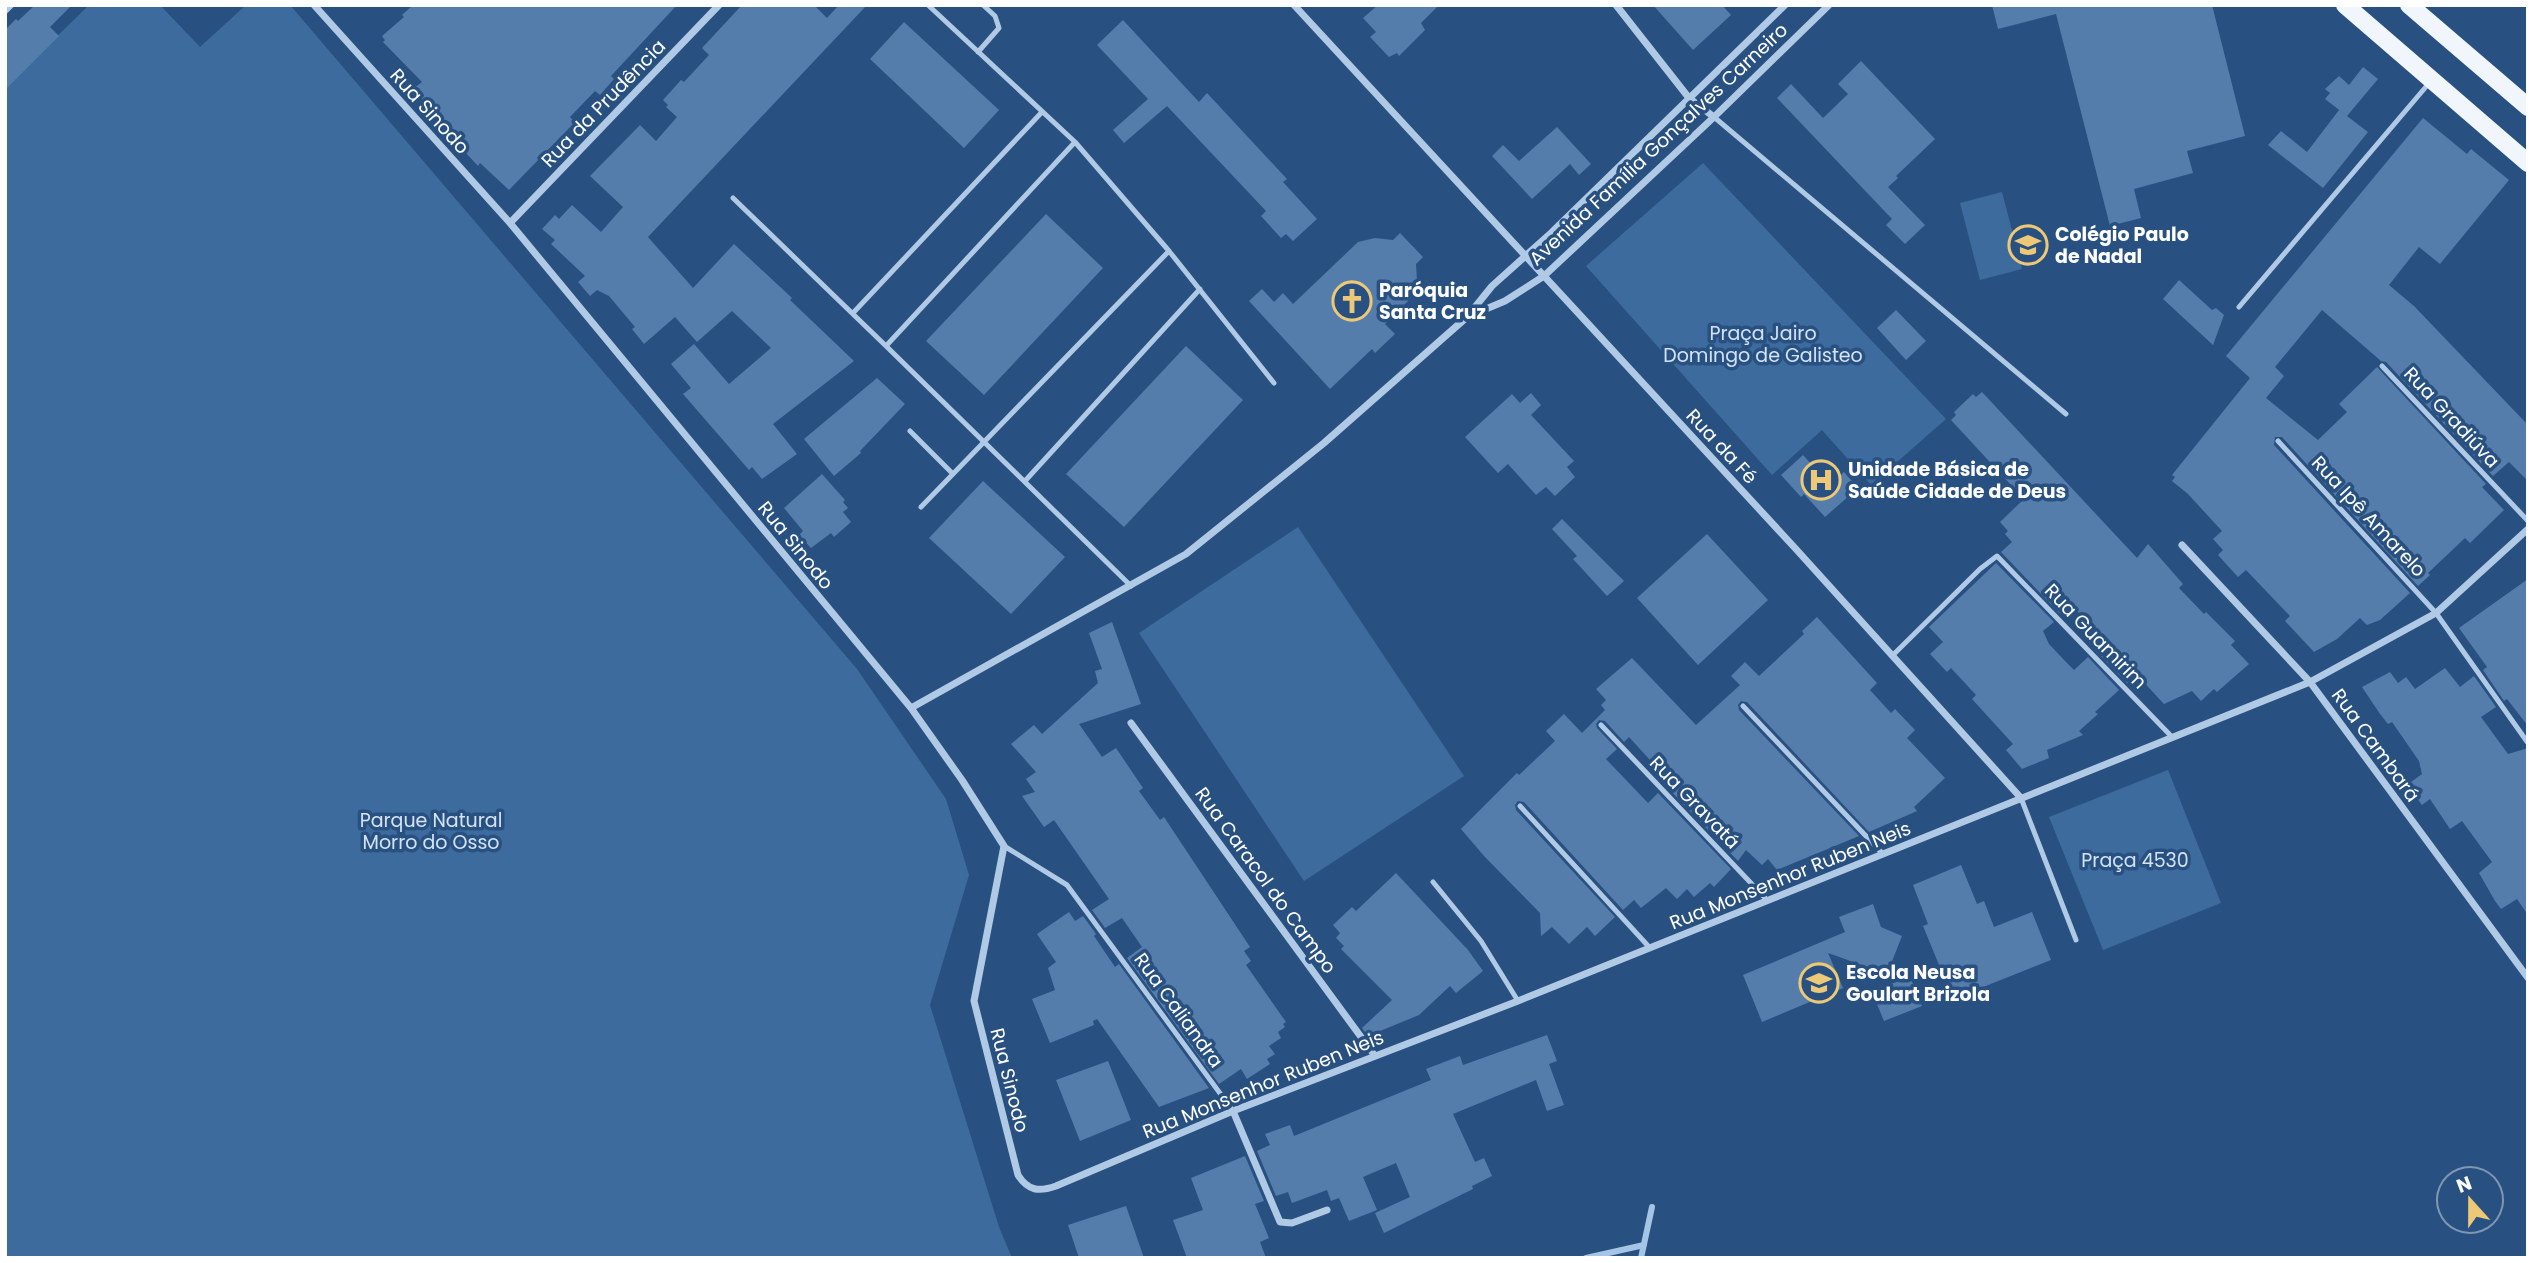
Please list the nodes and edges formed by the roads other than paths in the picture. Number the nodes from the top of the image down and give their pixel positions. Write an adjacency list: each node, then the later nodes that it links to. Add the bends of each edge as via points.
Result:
1 (12, 5): 12 (lane)
2 (314, 5): 22 (street, Rua Sinodo)
3 (719, 5): 22 (street, Rua da Prudência)
4 (929, 5): 13 (lane)
5 (984, 5): 13 (lane, via 999,28)
6 (1294, 5): 24 (street, Rua da Fé)
7 (1616, 5): 15 (street)
8 (1785, 5): 15 (street, Avenida Família Gonçalves Carneiro)
9 (1829, 5): 18 (street, Avenida Família Gonçalves Carneiro)
10 (2346, 5): 14 (main road)
11 (2409, 5): 16 (main road)
12 (5, 12)
13 (978, 52): 17 (lane)
14 (2432, 80): 20 (main road); 27 (lane)
15 (1689, 98): 18 (street); 24 (street, Avenida Família Gonçalves Carneiro)
16 (2528, 107)
17 (1042, 112): 19 (lane); 28 (lane)
18 (1714, 117): 25 (street, Avenida Família Gonçalves Carneiro); 33 (lane)
19 (1075, 142): 23 (lane); 30 (lane)
20 (2528, 163)
21 (733, 198): 28 (lane)
22 (510, 223): 48 (street, Rua Sinodo)
23 (1169, 251): 26 (lane); 35 (lane)
24 (1525, 255): 25 (street, Rua da Fé); 29 (street, Avenida Família Gonçalves Carneiro)
25 (1544, 276): 29 (street, Avenida Família Gonçalves Carneiro, via 1505,301); 45 (street, Rua da Fé)
26 (1200, 289): 32 (lane); 38 (lane)
27 (2239, 307)
28 (853, 313): 30 (lane)
29 (1467, 317): 43 (street, Avenida Família Gonçalves Carneiro, via 1324,443 1197,545)
30 (886, 345): 35 (lane)
31 (2382, 366): 40 (lane, Rua Gradiúva)
32 (1275, 383)
33 (2066, 414)
34 (910, 431): 37 (lane)
35 (984, 441): 37 (lane); 38 (lane)
36 (2278, 441): 44 (lane, Rua Ipê Amarelo)
37 (953, 474): 39 (lane)
38 (1025, 481): 43 (lane)
39 (921, 507)
40 (2528, 521)
41 (2527, 532): 44 (street, Rua Monsenhor Ruben Neis)
42 (2182, 545): 46 (street, Rua Cambará)
43 (1131, 586): 48 (street, Avenida Família Gonçalves Carneiro)
44 (2436, 613): 46 (street, Rua Monsenhor Ruben Neis); 52 (lane, Rua Ipê Amarelo)
45 (1892, 656): 51 (lane, Rua Guamirim, via 1997,556); 53 (street, Rua da Fé)
46 (2311, 682): 51 (street, Rua Monsenhor Ruben Neis); 61 (street, Rua Cambará)
47 (1742, 706): 56 (lane)
48 (911, 708): 55 (street, Rua Sinodo)
49 (1131, 723): 63 (street, Rua Caracol do Campo)
50 (1601, 725): 58 (lane, Rua Gravatá)
51 (2172, 737): 53 (street, Rua Monsenhor Ruben Neis)
52 (2528, 743)
53 (2021, 798): 56 (street, Rua Monsenhor Ruben Neis); 59 (lane, Rua da Fé)
54 (1520, 806): 60 (lane)
55 (1004, 846): 64 (lane, Rua Caliandra, via 1067,885); 65 (street, Rua Sinodo, via 974,1001 1018,1175)
56 (1883, 854): 58 (street, Rua Monsenhor Ruben Neis)
57 (1433, 882): 62 (lane, via 1481,941)
58 (1767, 901): 60 (street, Rua Monsenhor Ruben Neis)
59 (2077, 940)
60 (1650, 948): 62 (street, Rua Monsenhor Ruben Neis)
61 (2528, 978)
62 (1518, 1001): 63 (street, Rua Monsenhor Ruben Neis)
63 (1375, 1056): 64 (street, Rua Monsenhor Ruben Neis)
64 (1233, 1111): 65 (street, Rua Monsenhor Ruben Neis, via 1056,1186); 66 (street, Rua Caliandra, via 1280,1222 1292,1223)
65 (1032, 1189)
66 (1327, 1210)

